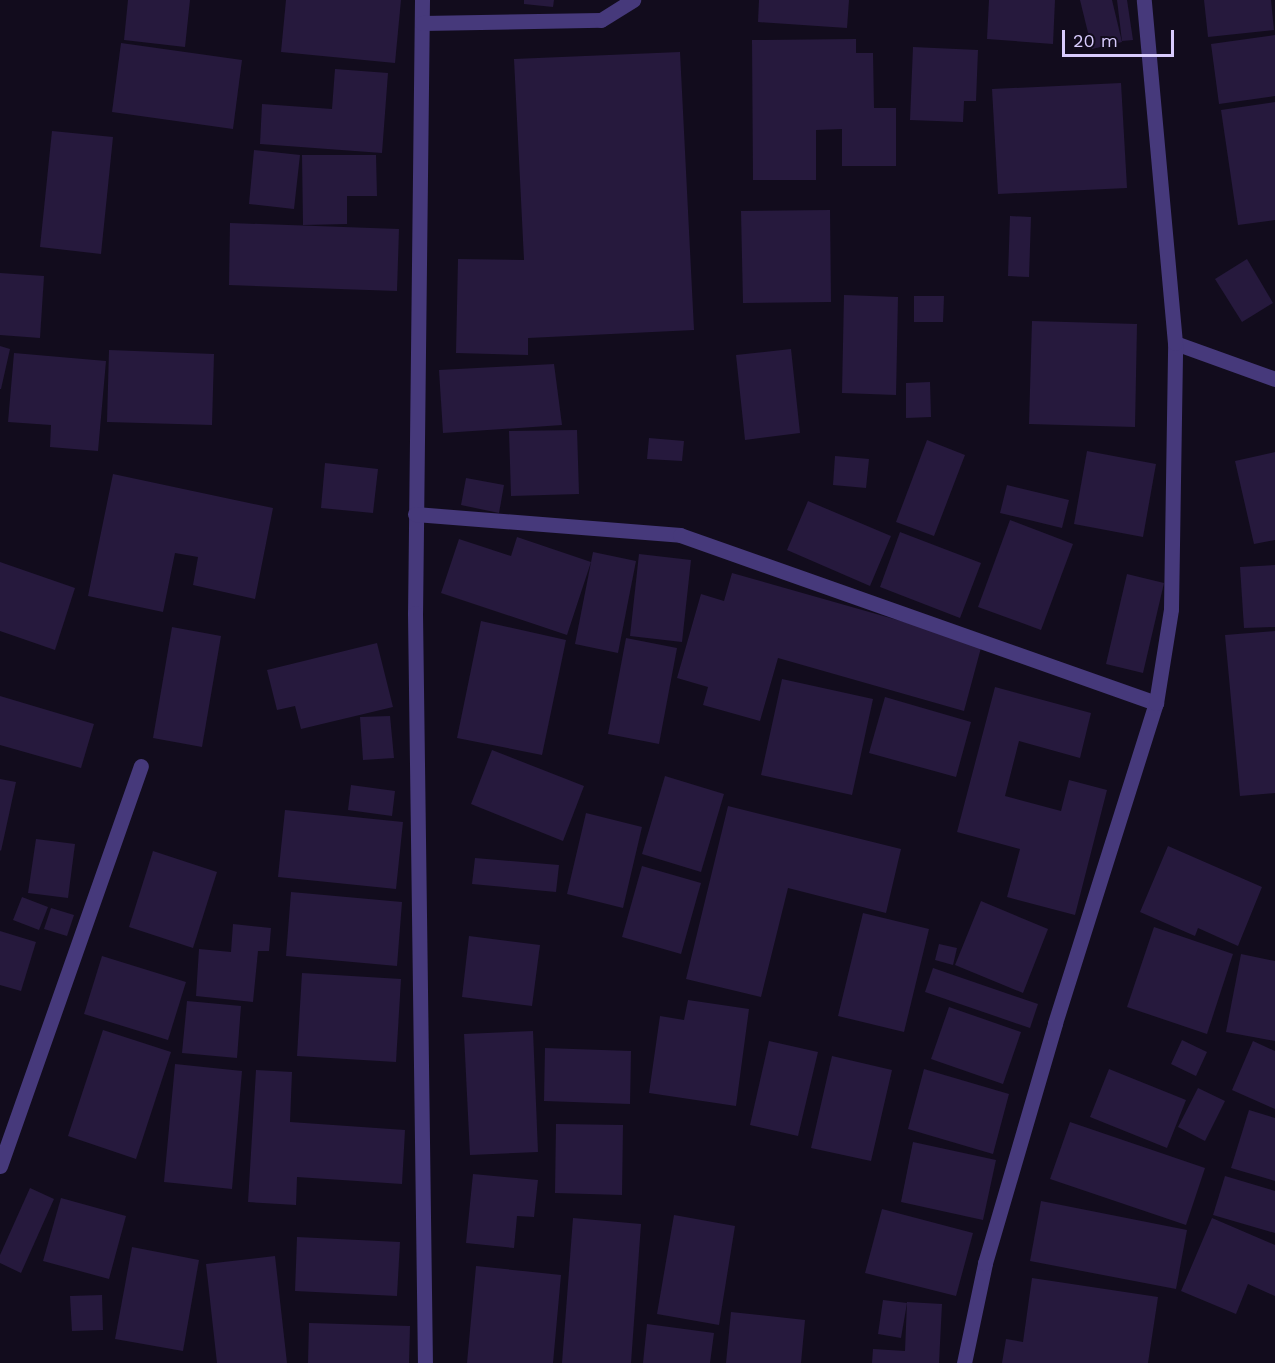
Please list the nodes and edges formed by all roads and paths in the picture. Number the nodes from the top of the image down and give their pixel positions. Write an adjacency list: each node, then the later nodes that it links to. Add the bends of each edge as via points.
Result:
1 (422, 0): 4 (street)
2 (633, 0): 4 (street, via 601,20)
3 (1144, 0): 5 (street)
4 (422, 23): 7 (street)
5 (1175, 343): 6 (street); 8 (street, via 1172,609)
6 (1275, 379)
7 (415, 514): 8 (street, via 680,535); 11 (street)
8 (1156, 703): 12 (street, via 985,1263)
9 (141, 766): 10 (street)
10 (0, 1166)
11 (425, 1363)
12 (964, 1363)

